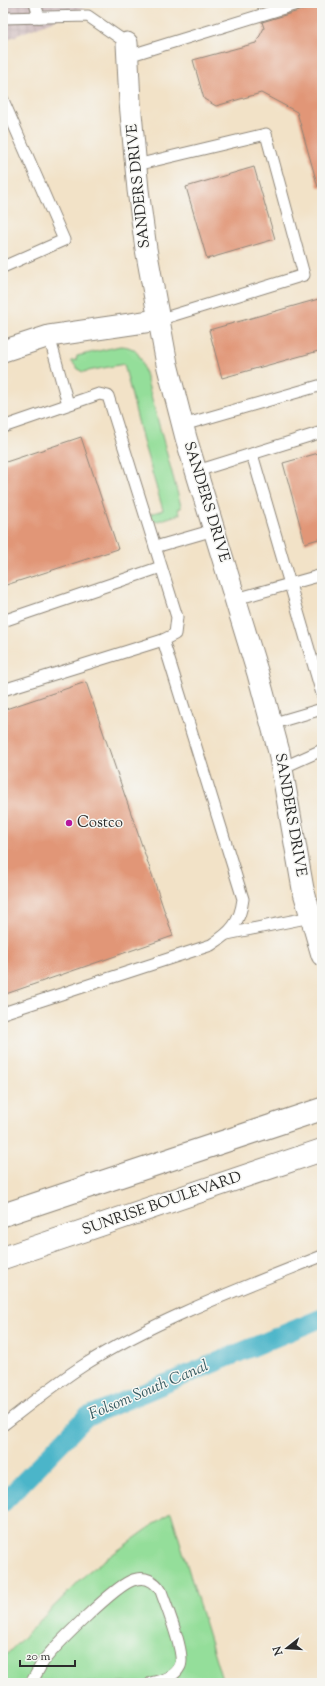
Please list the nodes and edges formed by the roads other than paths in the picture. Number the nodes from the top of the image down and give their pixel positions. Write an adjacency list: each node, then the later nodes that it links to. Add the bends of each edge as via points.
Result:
1 (35, 3): 3 (lane)
2 (300, 3): 5 (lane)
3 (39, 17): 4 (lane); 5 (lane, via 88,16)
4 (3, 18)
5 (127, 49): 7 (street, SANDERS DRIVE)
6 (3, 100): 8 (lane, via 64,240)
7 (136, 165): 9 (street, SANDERS DRIVE); 9 (lane, via 266,134 304,275)
8 (3, 267)
9 (158, 320): 10 (street); 14 (street, SANDERS DRIVE)
10 (49, 336): 11 (street); 13 (lane)
11 (3, 351)
12 (322, 385): 14 (lane)
13 (68, 404): 15 (lane); 20 (lane, via 99,394 108,396)
14 (183, 425): 18 (street, SANDERS DRIVE)
15 (3, 426)
16 (322, 432): 17 (lane)
17 (252, 454): 18 (lane); 23 (lane)
18 (197, 471): 19 (street, SANDERS DRIVE)
19 (214, 530): 20 (lane); 24 (street, SANDERS DRIVE)
20 (155, 547): 21 (lane)
21 (161, 567): 25 (lane); 26 (lane, via 177,617 175,634)
22 (322, 575): 23 (lane)
23 (290, 584): 24 (lane); 28 (lane)
24 (236, 599): 30 (street, SANDERS DRIVE)
25 (3, 621)
26 (163, 640): 27 (lane); 34 (lane, via 243,899 241,913)
27 (3, 690)
28 (322, 694)
29 (322, 709): 30 (lane)
30 (272, 724): 32 (street, SANDERS DRIVE)
31 (322, 750): 32 (lane)
32 (282, 768): 33 (street, SANDERS DRIVE, via 303,889)
33 (316, 922): 34 (lane); 35 (street, SANDERS DRIVE)
34 (227, 934): 36 (lane, via 211,945)
35 (322, 956)
36 (3, 1013)
37 (322, 1109): 41 (main road)
38 (322, 1134): 40 (main road, via 307,1139)
39 (322, 1150): 40 (main road, SUNRISE BOULEVARD)
40 (276, 1166): 43 (main road, SUNRISE BOULEVARD)
41 (3, 1216)
42 (322, 1256): 44 (lane, via 155,1326 84,1365)
43 (3, 1258)
44 (3, 1425)
45 (31, 1683): 46 (lane, via 59,1642 120,1587 140,1578 156,1583 162,1591 181,1650 181,1665 177,1670 166,1679)
46 (151, 1683)

